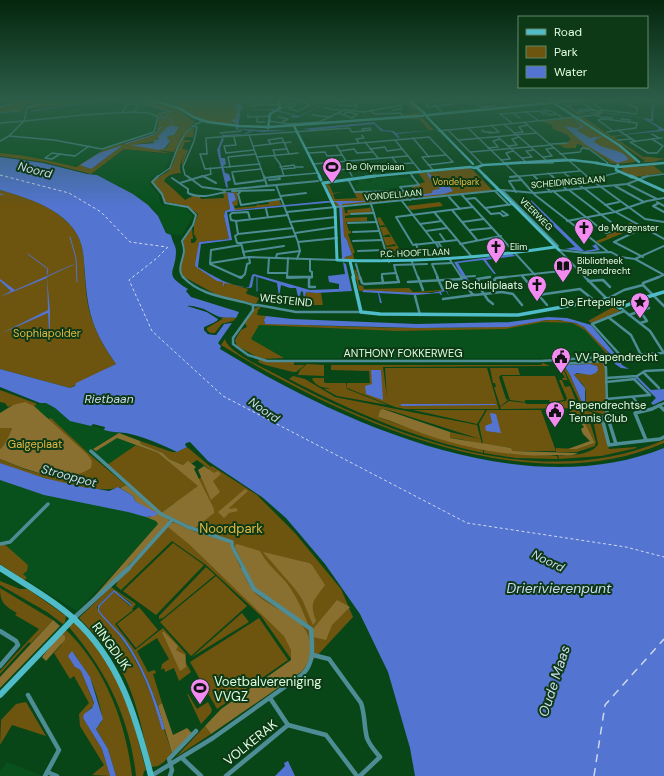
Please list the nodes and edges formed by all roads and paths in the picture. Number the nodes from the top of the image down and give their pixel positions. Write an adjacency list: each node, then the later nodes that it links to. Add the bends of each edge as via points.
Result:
1 (150, 134): 46 (street, via 107,149)
2 (185, 134): 296 (street, WESTEIND, via 169,170 152,182 162,194 165,203 188,207 196,215 193,225 182,241 184,251 181,275 207,292)
3 (195, 134): 126 (street, via 183,167 184,173)
4 (218, 134): 21 (street)
5 (259, 134): 16 (street)
6 (299, 134): 50 (street)
7 (444, 134): 96 (street, VEERWEG)
8 (453, 134): 34 (street)
9 (474, 134): 29 (street)
10 (490, 134): 23 (street)
11 (525, 134): 18 (street)
12 (538, 134): 45 (street)
13 (604, 134): 90 (street)
14 (624, 134): 27 (street)
15 (652, 134): 28 (street)
16 (250, 135): 20 (street); 47 (street)
17 (362, 135): 41 (street, via 364,138 356,139)
18 (517, 135): 24 (street); 25 (street)
19 (9, 136): 36 (street); 46 (street)
20 (234, 136): 21 (street); 57 (street, via 236,145 224,146 226,153)
21 (221, 137): 100 (street, via 206,138 207,154 200,154 204,168)
22 (267, 137): 32 (street)
23 (494, 137): 24 (street); 29 (street)
24 (498, 137): 30 (street)
25 (520, 137): 48 (street, via 512,139 517,145); 49 (street)
26 (413, 138): 33 (street); 71 (street, via 429,137); 76 (street)
27 (631, 138): 35 (street); 37 (street)
28 (662, 138): 31 (street)
29 (479, 139): 34 (street); 52 (street)
30 (500, 139): 48 (street); 52 (street, via 492,141 498,147)
31 (651, 139): 37 (street); 37 (street, via 663,146 658,153 648,153 630,142)
32 (268, 140): 40 (street, via 282,138); 43 (street)
33 (395, 140): 39 (street); 55 (street)
34 (459, 140): 63 (street)
35 (618, 140)
36 (0, 141)
37 (635, 141)
38 (291, 142): 40 (street)
39 (365, 142): 41 (street); 51 (street)
40 (284, 143): 43 (street); 54 (street)
41 (359, 143): 44 (street)
42 (567, 143): 45 (street)
43 (271, 144): 47 (street)
44 (336, 145): 50 (street); 60 (street)
45 (551, 145): 49 (street); 53 (street)
46 (89, 146): 66 (street, via 76,156)
47 (253, 146): 57 (street)
48 (508, 146): 56 (street)
49 (530, 147): 56 (street); 59 (street)
50 (305, 148): 65 (street)
51 (370, 148): 55 (street); 62 (street)
52 (488, 148): 58 (street)
53 (554, 148): 70 (street); 77 (street, via 546,149 552,156)
54 (287, 149): 68 (street); 72 (street, via 273,150)
55 (402, 149): 73 (street)
56 (511, 149): 58 (street); 61 (street)
57 (254, 150): 67 (street)
58 (491, 150): 63 (street); 82 (street)
59 (533, 150): 77 (street); 79 (street, via 526,151 532,157)
60 (340, 151): 62 (street, via 354,149 357,153); 69 (street)
61 (514, 151): 79 (street); 82 (street, via 506,153 510,159)
62 (373, 152): 78 (street)
63 (470, 152): 95 (street)
64 (298, 153): 68 (street)
65 (308, 153): 69 (street, via 324,152 327,156); 92 (street)
66 (60, 154): 66 (street, via 52,153 45,158 52,159)
67 (256, 154): 74 (street); 97 (street, via 228,157)
68 (289, 154): 72 (street)
69 (342, 154): 84 (street)
70 (560, 154): 80 (street); 93 (street, via 580,152 583,148 588,148)
71 (446, 155): 76 (street); 94 (street, via 453,162)
72 (275, 156): 74 (street); 101 (street)
73 (408, 156): 75 (street); 88 (street)
74 (257, 157): 91 (street)
75 (392, 157): 78 (street); 88 (street, via 397,164)
76 (429, 157): 94 (street, via 422,157)
77 (543, 157): 83 (street)
78 (378, 158): 81 (street)
79 (522, 158): 86 (street)
80 (567, 159): 83 (street); 86 (street); 93 (street); 104 (street)
81 (362, 160): 84 (street); 109 (street, via 367,167 379,166)
82 (501, 160): 89 (street)
83 (546, 160): 86 (street)
84 (346, 161): 85 (street)
85 (334, 162): 92 (street); 117 (street, via 338,170 348,169)
86 (524, 162): 89 (street)
87 (664, 162): 90 (street)
88 (413, 163): 105 (street)
89 (505, 163): 95 (street); 119 (street)
90 (640, 163): 99 (street)
91 (260, 164): 97 (street); 102 (street)
92 (313, 164): 108 (street)
93 (608, 164): 99 (street)
94 (428, 165): 103 (street)
95 (483, 165): 96 (street)
96 (473, 166): 103 (street); 146 (street, VEERWEG)
97 (230, 167): 100 (street)
98 (303, 167): 101 (street, via 294,165)
99 (617, 167): 107 (street, via 616,170)
100 (210, 168): 114 (street, via 211,174)
101 (281, 168): 116 (street)
102 (261, 169): 123 (street); 123 (street, via 232,172 235,184)
103 (430, 170): 105 (street)
104 (580, 171): 106 (street); 122 (street)
105 (422, 172): 110 (street)
106 (564, 172): 111 (street); 139 (street)
107 (620, 172): 122 (street); 125 (street)
108 (318, 173): 116 (street); 130 (street)
109 (384, 173)
110 (410, 173): 124 (street); 145 (street, via 420,185 400,187)
111 (548, 173): 113 (street); 143 (street)
112 (664, 174): 125 (street, SCHEIDINGSLAAN)
113 (533, 175): 119 (street); 150 (street)
114 (202, 176): 126 (street); 127 (street)
115 (279, 176): 116 (street); 123 (street); 128 (street, via 280,179)
116 (284, 176)
117 (352, 176)
118 (510, 176): 119 (street)
119 (518, 176): 129 (street)
120 (172, 178): 132 (street)
121 (214, 178): 127 (street)
122 (589, 178): 138 (street)
123 (265, 179): 137 (street)
124 (348, 179): 131 (street); 145 (street, via 355,191)
125 (637, 179): 134 (street, SCHEIDINGSLAAN); 147 (street)
126 (191, 180): 132 (street); 141 (street, via 206,188)
127 (208, 180): 133 (street)
128 (269, 180)
129 (522, 180): 149 (street, via 508,181); 152 (street)
130 (319, 181): 131 (street); 135 (street)
131 (325, 181): 169 (street, via 332,202)
132 (180, 183): 141 (street, via 192,195 198,196)
133 (216, 183)
134 (627, 184): 136 (street, SCHEIDINGSLAAN); 159 (street)
135 (276, 185): 137 (street); 154 (street)
136 (614, 185): 138 (street, SCHEIDINGSLAAN); 164 (street)
137 (267, 186): 140 (street)
138 (598, 187): 139 (street, SCHEIDINGSLAAN); 163 (street)
139 (583, 188): 143 (street, SCHEIDINGSLAAN); 168 (street)
140 (242, 189): 141 (street); 148 (street)
141 (228, 190): 148 (street)
142 (274, 190): 144 (street)
143 (568, 190): 150 (street, SCHEIDINGSLAAN); 185 (street)
144 (260, 191): 148 (street); 161 (street)
145 (403, 191): 156 (street)
146 (499, 191): 149 (street, SCHEIDINGSLAAN); 153 (street, VONDELLAAN); 165 (street, VEERWEG); 233 (street, VEERWEG, via 558,246)
147 (664, 191)
148 (240, 192): 161 (street, via 238,194 241,204)
149 (516, 192): 152 (street, SCHEIDINGSLAAN)
150 (552, 192): 152 (street, SCHEIDINGSLAAN); 188 (street)
151 (306, 193): 154 (street)
152 (535, 193): 192 (street)
153 (462, 196): 155 (street, VONDELLAAN); 158 (street)
154 (281, 197): 161 (street); 182 (street)
155 (449, 197): 156 (street, VONDELLAAN); 174 (street)
156 (408, 198): 162 (street, VONDELLAAN)
157 (664, 198): 159 (street)
158 (465, 199): 171 (street); 172 (street, via 476,198)
159 (657, 199): 160 (street)
160 (653, 200): 164 (street); 166 (street)
161 (263, 201)
162 (402, 201): 167 (street, VONDELLAAN); 184 (street)
163 (619, 202): 168 (street); 175 (street)
164 (644, 202): 175 (street)
165 (510, 203): 172 (street); 233 (street, VEERWEG, via 514,204)
166 (659, 203): 170 (street); 180 (street, via 653,206)
167 (371, 204): 169 (street, VONDELLAAN); 181 (street)
168 (604, 205): 179 (street)
169 (337, 206): 182 (street, VONDELLAAN); 187 (street)
170 (664, 206)
171 (473, 207): 174 (street); 189 (street)
172 (485, 208): 177 (street, via 491,214 508,215)
173 (266, 209): 186 (street)
174 (460, 209): 176 (street)
175 (628, 209): 179 (street); 194 (street, via 646,220)
176 (452, 210): 178 (street); 197 (street)
177 (502, 211)
178 (434, 212): 184 (street); 193 (street)
179 (615, 212): 185 (street); 204 (street)
180 (664, 212)
181 (374, 213): 183 (street); 196 (street)
182 (287, 214): 186 (street, VONDELLAAN); 195 (street)
183 (351, 214)
184 (413, 215): 199 (street); 229 (street, via 396,217)
185 (600, 215): 188 (street); 188 (street, via 620,228 606,233)
186 (268, 217): 190 (street, VONDELLAAN)
187 (336, 217): 195 (street); 200 (street)
188 (584, 217): 192 (street)
189 (484, 218): 197 (street); 203 (street)
190 (250, 219): 191 (street, VONDELLAAN); 191 (street, via 248,212 230,215 231,220)
191 (236, 220): 212 (street)
192 (567, 220): 242 (street)
193 (442, 221): 199 (street); 202 (street)
194 (662, 221)
195 (290, 222): 201 (street)
196 (376, 222): 198 (street); 207 (street)
197 (462, 222): 206 (street)
198 (348, 223)
199 (420, 224): 208 (street)
200 (336, 227): 211 (street); 216 (street)
201 (293, 228): 205 (street); 211 (street)
202 (447, 228): 208 (street); 222 (street)
203 (492, 228): 206 (street); 215 (street)
204 (643, 228): 218 (street); 245 (street, via 614,242)
205 (273, 230): 209 (street); 217 (street)
206 (470, 230): 223 (street)
207 (379, 231): 210 (street); 221 (street)
208 (426, 231): 227 (street)
209 (254, 232): 212 (street); 219 (street)
210 (353, 232)
211 (295, 233): 214 (street)
212 (238, 234): 228 (street, via 235,236 236,243)
213 (440, 234): 225 (street)
214 (296, 236): 217 (street); 226 (street)
215 (501, 236): 223 (street); 241 (street)
216 (337, 238): 226 (street); 253 (street)
217 (276, 239): 220 (street)
218 (664, 239)
219 (256, 240): 220 (street); 228 (street)
220 (266, 240): 234 (street)
221 (382, 240): 224 (street); 235 (street)
222 (457, 240): 225 (street); 230 (street)
223 (477, 240): 230 (street)
224 (353, 241)
225 (445, 241): 227 (street)
226 (298, 242): 238 (street)
227 (436, 242): 229 (street)
228 (241, 244): 240 (street); 257 (street, via 211,250)
229 (414, 244): 236 (street)
230 (460, 244): 244 (street)
231 (284, 246): 234 (street)
232 (664, 246): 245 (street)
233 (555, 247): 237 (street, VEERWEG); 241 (street, P.C. HOOFTLAAN)
234 (268, 249): 240 (street)
235 (385, 250): 239 (street); 256 (street)
236 (418, 250)
237 (560, 250): 242 (street); 274 (street)
238 (300, 251): 248 (street, P.C. HOOFTLAAN, via 277,254); 250 (street)
239 (358, 251)
240 (243, 252): 246 (street)
241 (515, 252): 244 (street, P.C. HOOFTLAAN); 266 (street)
242 (607, 252): 252 (street)
243 (249, 257): 246 (street, P.C. HOOFTLAAN); 247 (street, P.C. HOOFTLAAN); 257 (street, via 250,263 247,264 245,274 241,278)
244 (472, 257): 255 (street, P.C. HOOFTLAAN)
245 (643, 257): 252 (street)
246 (245, 258): 257 (street, P.C. HOOFTLAAN)
247 (269, 258): 248 (street, P.C. HOOFTLAAN); 264 (street, via 268,273)
248 (276, 258): 249 (street, P.C. HOOFTLAAN)
249 (288, 258): 250 (street, P.C. HOOFTLAAN); 264 (street)
250 (297, 259): 251 (street, P.C. HOOFTLAAN)
251 (310, 259): 253 (street, P.C. HOOFTLAAN); 270 (street, via 312,277)
252 (635, 259): 267 (street)
253 (339, 260): 254 (street, P.C. HOOFTLAAN)
254 (349, 261): 256 (street, P.C. HOOFTLAAN); 261 (street)
255 (451, 261): 258 (street, P.C. HOOFTLAAN); 272 (street); 273 (street, P.C. HOOFTLAAN, via 432,264)
256 (389, 262): 258 (street, P.C. HOOFTLAAN)
257 (211, 263)
258 (412, 263): 260 (street, P.C. HOOFTLAAN); 265 (street, P.C. HOOFTLAAN, via 394,265); 276 (street)
259 (356, 264): 262 (street)
260 (427, 264)
261 (352, 269): 262 (street); 302 (street)
262 (357, 269): 277 (street, via 362,283)
263 (561, 271): 266 (street)
264 (287, 272): 270 (street, via 287,278)
265 (396, 273): 277 (street, via 382,274); 277 (street, via 399,282)
266 (535, 274): 269 (street)
267 (664, 275): 278 (street)
268 (475, 276): 272 (street)
269 (522, 276): 283 (street, via 496,278 494,280); 288 (street)
270 (309, 277): 279 (street, via 309,288)
271 (490, 277): 285 (street, via 477,279)
272 (462, 278): 273 (street); 287 (street)
273 (439, 280): 276 (street); 282 (street)
274 (588, 281): 280 (street, via 603,280); 291 (street)
275 (408, 282): 276 (street)
276 (419, 282): 281 (street)
277 (383, 284)
278 (643, 284): 286 (street); 291 (street)
279 (315, 287)
280 (610, 287)
281 (422, 290)
282 (442, 290)
283 (502, 292): 285 (street); 294 (street, via 513,294)
284 (664, 292): 286 (street)
285 (484, 294): 287 (street); 293 (street)
286 (653, 294): 297 (street); 298 (street)
287 (473, 295): 290 (street)
288 (538, 295): 292 (street, via 580,289); 295 (street)
289 (415, 296): 303 (street)
290 (443, 299)
291 (607, 299): 292 (street, WESTEIND); 298 (street)
292 (595, 301): 303 (street, WESTEIND, via 518,315)
293 (493, 304)
294 (522, 305)
295 (547, 305)
296 (253, 306): 302 (street, WESTEIND, via 296,312); 310 (street, ANTHONY FOKKERWEG, via 253,310 233,338 233,344 252,356 267,361)
297 (664, 306)
298 (620, 308): 300 (street)
299 (649, 308): 301 (street)
300 (624, 311): 304 (street); 305 (street)
301 (640, 311): 304 (street); 306 (street, via 646,321)
302 (361, 312): 303 (street, WESTEIND, via 396,316)
303 (420, 315)
304 (629, 315): 306 (street)
305 (608, 317): 308 (street, via 631,335); 309 (street, via 592,324)
306 (640, 323): 307 (street, via 652,333)
307 (664, 353): 308 (street, ANTHONY FOKKERWEG)
308 (641, 355): 309 (street, ANTHONY FOKKERWEG)
309 (620, 356): 310 (street, ANTHONY FOKKERWEG)
310 (603, 360): 311 (street); 315 (street)
311 (561, 364)
312 (664, 370): 313 (street)
313 (643, 372): 314 (street); 316 (street)
314 (633, 377): 315 (street); 317 (street, via 650,395)
315 (606, 380): 318 (street)
316 (659, 388)
317 (633, 397): 318 (street); 322 (street)
318 (606, 399): 323 (street)
319 (664, 403): 320 (street)
320 (660, 406): 321 (street); 322 (street)
321 (664, 410)
322 (643, 411): 325 (street, via 635,413)
323 (607, 415): 326 (street); 326 (street, via 602,418 609,445)
324 (664, 437): 325 (street)
325 (646, 440): 326 (street)
326 (616, 444)
327 (91, 451): 329 (street, via 161,514)
328 (48, 504): 330 (street, via 10,542)
329 (172, 520): 332 (street, via 121,576); 334 (street, via 232,542 254,589 311,629)
330 (0, 544)
331 (0, 568): 332 (street, RINGDIJK)
332 (74, 618): 336 (street); 345 (street, RINGDIJK, via 97,642 123,683 138,725)
333 (0, 631): 335 (street, via 18,645)
334 (313, 655): 338 (street, via 310,666 303,674); 349 (street, via 329,659 363,706 367,737 380,757)
335 (0, 666)
336 (0, 694)
337 (28, 695): 343 (street, via 59,750)
338 (270, 698): 339 (street); 341 (street)
339 (288, 725): 348 (street, VOLKERAK); 349 (street, via 326,735)
340 (196, 731): 342 (street, via 169,759)
341 (182, 758): 342 (street); 347 (street)
342 (169, 765): 345 (street); 346 (street, via 172,770)
343 (46, 774): 344 (street)
344 (57, 776)
345 (151, 776)
346 (170, 776)
347 (201, 776)
348 (226, 776)
349 (358, 776)

